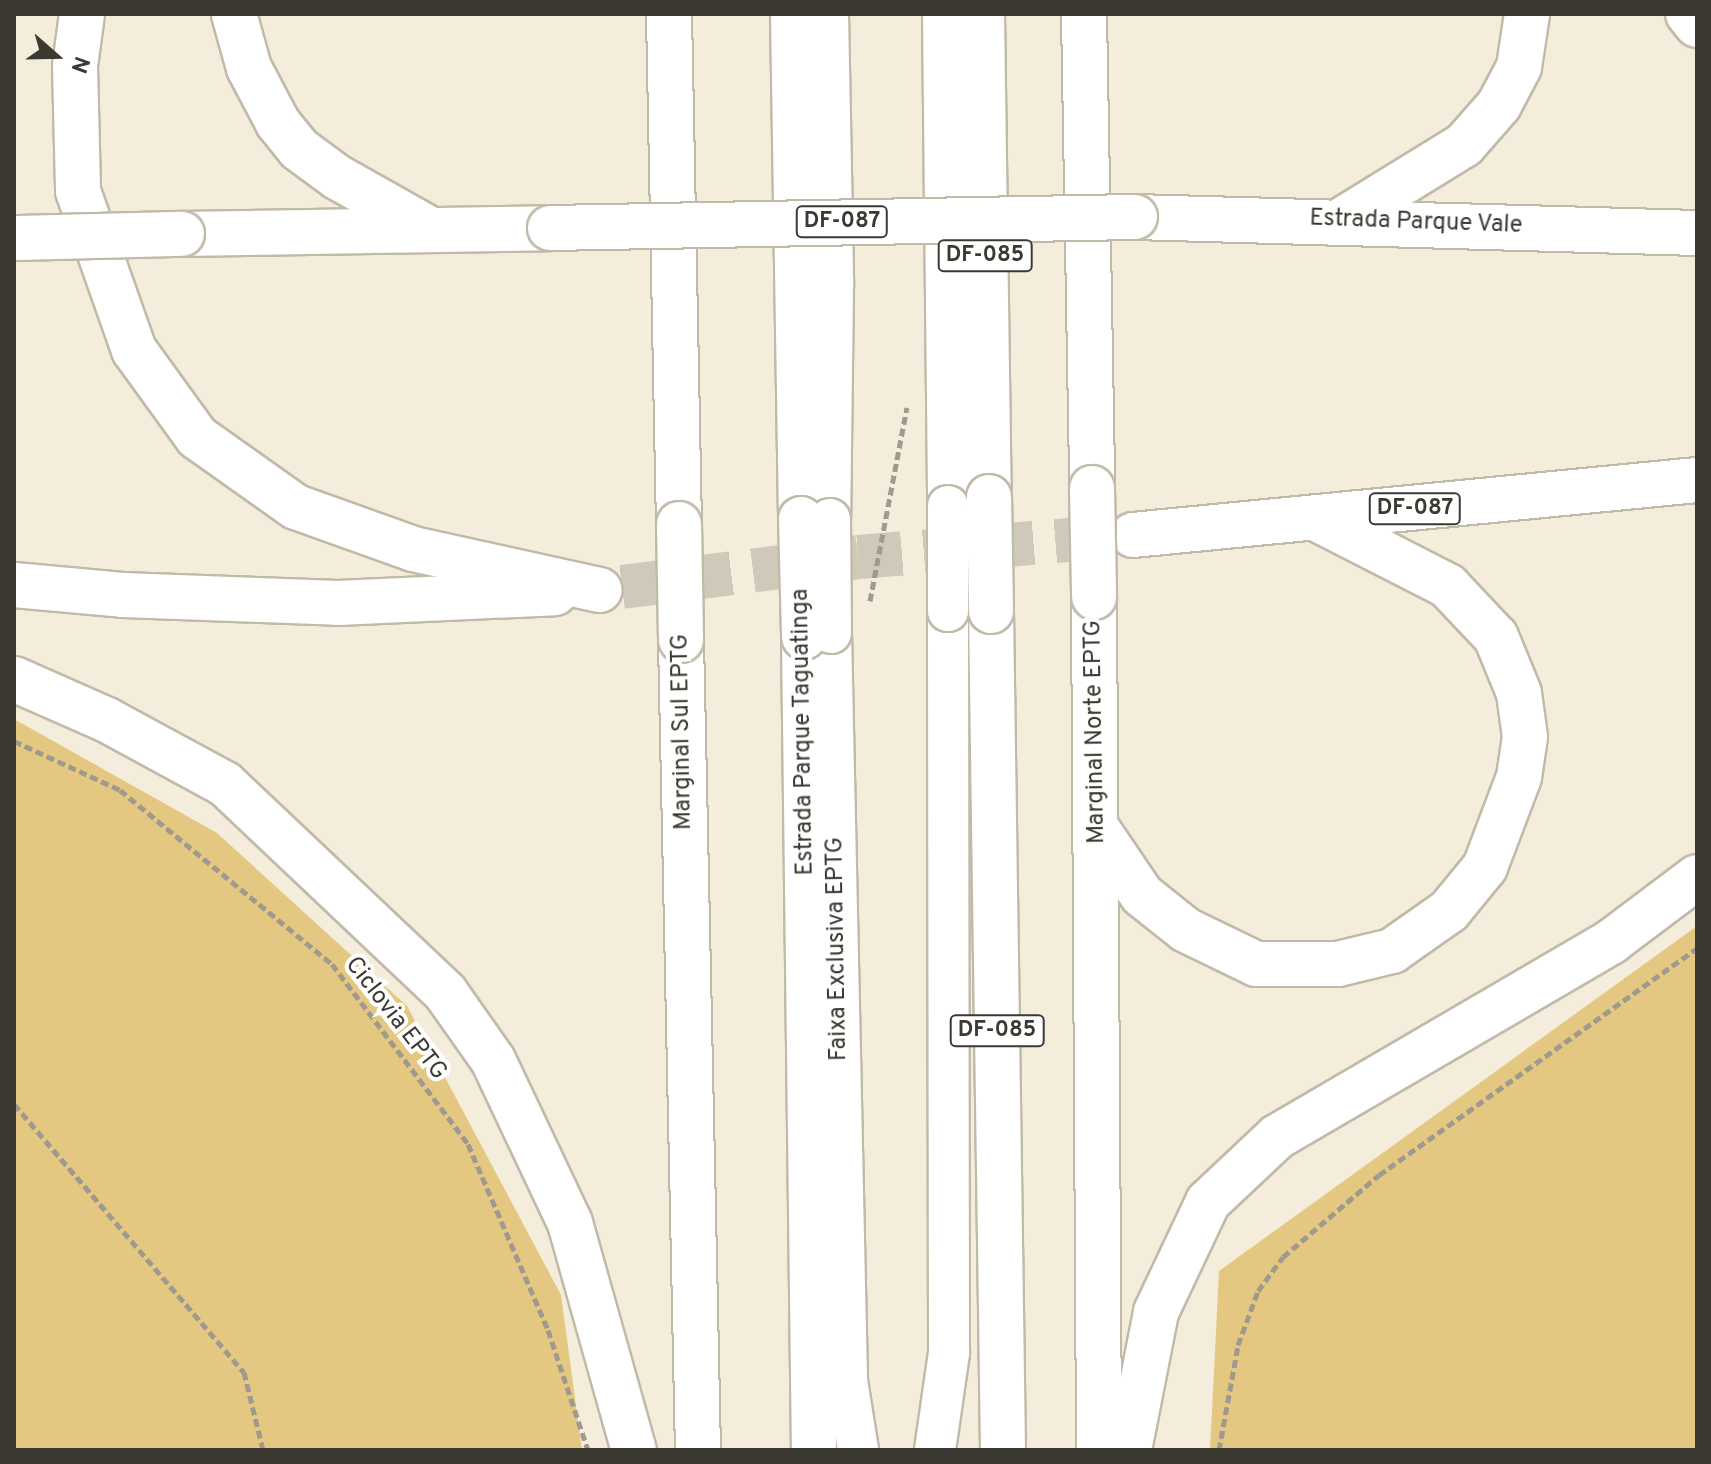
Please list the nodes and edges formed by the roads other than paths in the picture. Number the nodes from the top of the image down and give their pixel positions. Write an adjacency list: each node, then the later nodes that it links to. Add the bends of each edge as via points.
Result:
1 (82, 14): 21 (main road, via 75,66 78,191 134,350 197,437 296,507 413,549 611,588 432,603 338,603)
2 (234, 14): 13 (main road, via 249,68 278,123 299,149)
3 (669, 14): 27 (main road, Marginal Sul EPTG, bridge)
4 (793, 14): 18 (main road, Estrada Parque Taguatinga)
5 (828, 14): 18 (lane, via 833,286)
6 (943, 14): 17 (lane)
7 (982, 14): 17 (main road, DF-085)
8 (1084, 14): 24 (main road, Marginal Norte EPTG, bridge)
9 (1527, 14): 12 (main road, via 1519,67 1499,105 1473,135 1430,169)
10 (1688, 14): 11 (main road)
11 (1697, 25)
12 (1342, 220): 13 (main road, Estrada Parque Vale / DF-087, bridge, via 1135,217); 14 (main road, Estrada Parque Vale / DF-087)
13 (430, 230): 15 (main road, bridge)
14 (1697, 233)
15 (14, 238)
16 (1697, 480): 19 (main road, DF-087)
17 (968, 502): 30 (lane, bridge, via 948,611 949,1353); 31 (main road, DF-085, bridge, via 991,611)
18 (815, 519): 22 (main road, Estrada Parque Taguatinga, bridge)
19 (1319, 520): 20 (main road, DF-087); 24 (main road, via 1448,586 1496,637 1519,693 1525,737 1519,777 1485,867 1449,911 1392,951 1338,964 1256,964 1186,930 1142,895)
20 (1133, 535)
21 (14, 585)
22 (817, 635): 28 (main road, Estrada Parque Taguatinga); 29 (lane, Faixa Exclusiva EPTG, via 847,1381)
23 (14, 679): 26 (main road, via 107,720 225,784 445,992 493,1060 570,1223)
24 (1098, 830): 32 (main road, Marginal Norte EPTG)
25 (1697, 877): 33 (main road, via 1612,941 1277,1137 1208,1202 1156,1312)
26 (634, 1450)
27 (698, 1450)
28 (814, 1450)
29 (858, 1450)
30 (935, 1450)
31 (1003, 1450)
32 (1099, 1450)
33 (1129, 1450)

